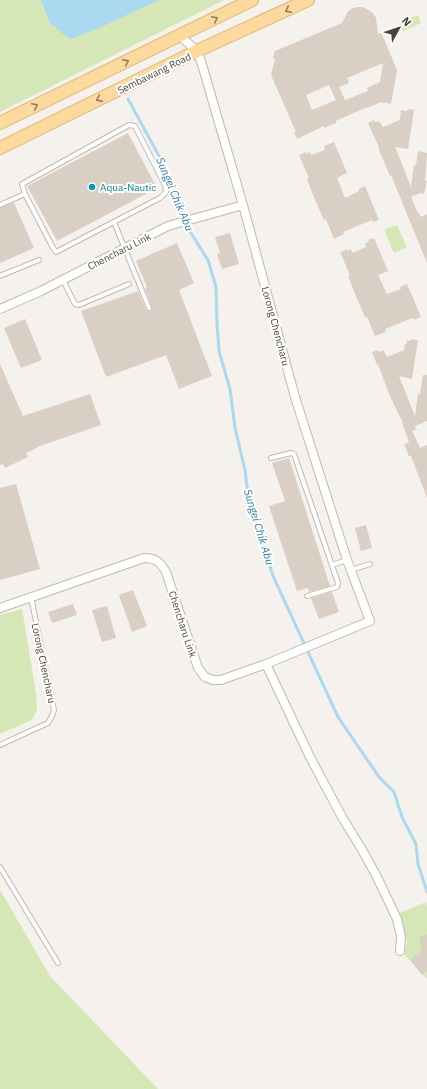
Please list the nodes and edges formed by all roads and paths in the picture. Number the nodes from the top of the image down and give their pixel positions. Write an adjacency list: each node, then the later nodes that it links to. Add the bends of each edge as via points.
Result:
1 (252, 0): 3 (main road, one-way to 1)
2 (308, 0): 4 (main road, Sembawang Road, one-way to 4)
3 (180, 36): 4 (street); 5 (main road, one-way to 3)
4 (197, 51): 6 (main road, Sembawang Road, one-way to 6); 9 (street, Lorong Chencharu)
5 (0, 123)
6 (0, 148)
7 (25, 194): 8 (lane); 10 (lane, via 56,252); 10 (lane, via 21,185 24,182 132,125 165,185 166,192 160,198)
8 (0, 205)
9 (243, 205): 11 (street, Chencharu Link, via 174,224); 19 (street, Lorong Chencharu, via 295,397)
10 (114, 222): 11 (lane)
11 (125, 248): 14 (street, Chencharu Link); 16 (lane)
12 (40, 260): 13 (lane)
13 (0, 276)
14 (63, 280): 15 (lane, via 75,304); 17 (street, Chencharu Link)
15 (129, 284)
16 (149, 308)
17 (0, 309)
18 (272, 458): 21 (lane, via 294,454)
19 (347, 560): 21 (lane); 22 (street, Lorong Chencharu)
20 (370, 564): 22 (lane)
21 (332, 565): 23 (lane, via 337,587)
22 (350, 570): 26 (street, Lorong Chencharu)
23 (307, 596)
24 (31, 597): 25 (street, Chencharu Link); 27 (street, Chencharu Link, via 150,558 157,560 166,572 201,674 213,680 221,680); 28 (lane, Lorong Chencharu, via 54,710 48,723)
25 (0, 608)
26 (370, 620): 27 (street, Chencharu Link)
27 (266, 664): 30 (street, via 310,757 376,875 397,919 401,937)
28 (0, 745)
29 (0, 867): 31 (lane)
30 (400, 951)
31 (58, 963)

